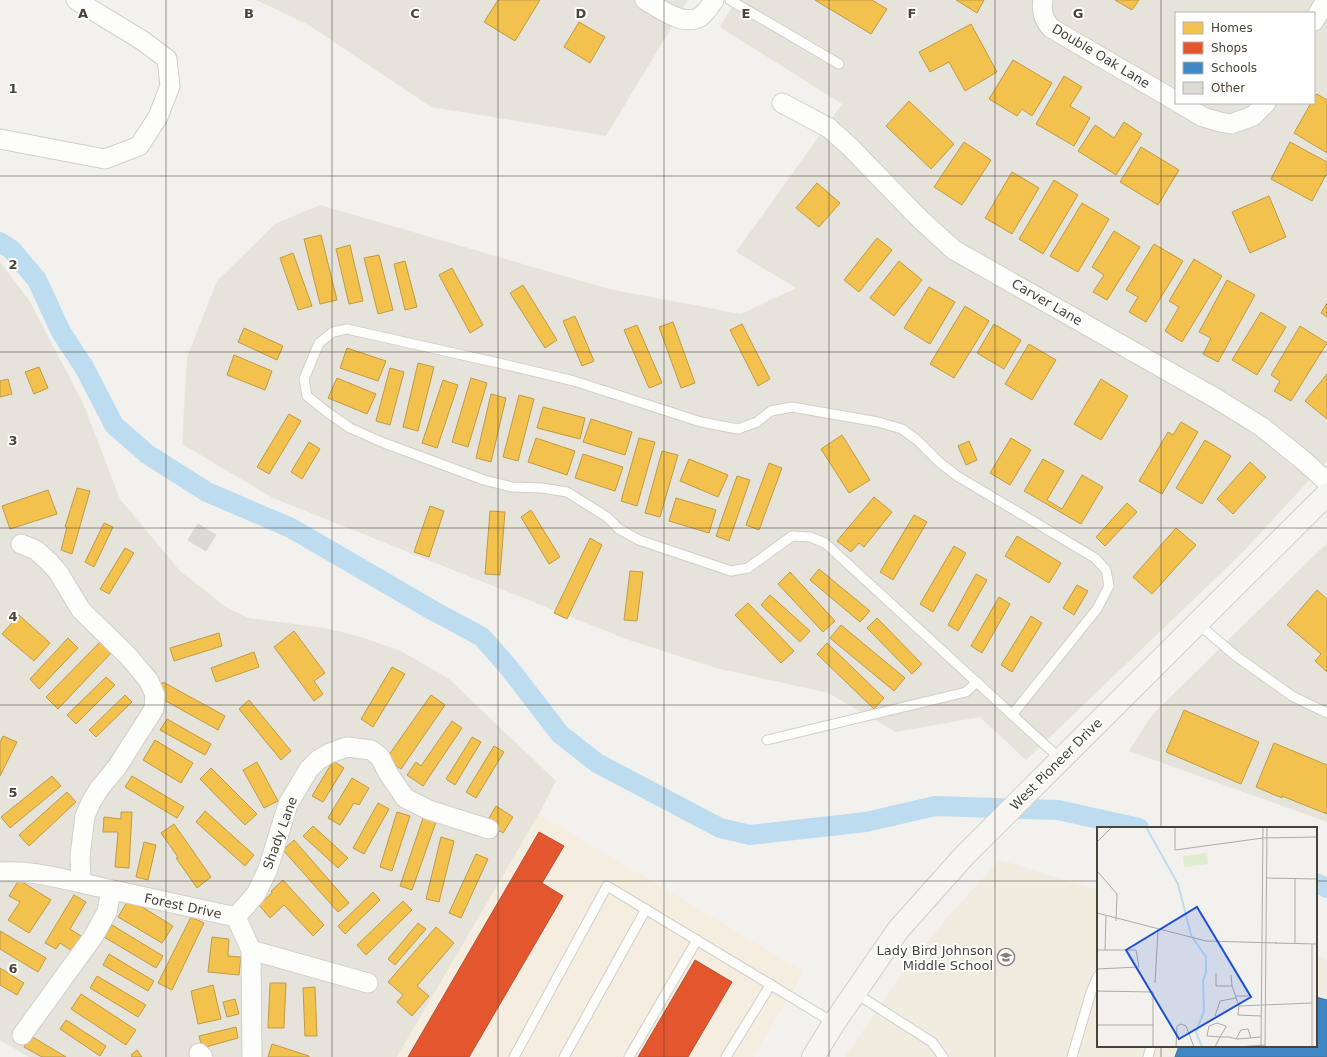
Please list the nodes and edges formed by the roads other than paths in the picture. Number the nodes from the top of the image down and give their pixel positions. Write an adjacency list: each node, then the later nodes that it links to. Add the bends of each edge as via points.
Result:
1 (76, 0): 13 (street, via 143,41 167,59 170,86 158,118 139,146 105,159)
2 (645, 0): 3 (street, via 666,12 690,20 700,17)
3 (714, 0)
4 (730, 0): 8 (lane)
5 (1043, 0): 9 (street, Double Oak Lane, via 1042,13 1051,28)
6 (1326, 0): 7 (street)
7 (1315, 19)
8 (838, 64)
9 (1175, 100)
10 (782, 103): 14 (street, Carver Lane, via 829,128 954,250 1217,399 1262,427)
11 (1181, 104): 12 (street, via 1203,117 1231,124 1253,116)
12 (1265, 104)
13 (0, 139)
14 (1327, 482)
15 (1327, 494): 17 (main road, West Pioneer Drive)
16 (21, 544): 25 (street, via 36,550 58,572 81,610 150,681 155,695 154,709 146,724 99,789 85,816 80,856)
17 (1197, 623): 19 (lane, via 1236,656 1292,696); 22 (main road, West Pioneer Drive)
18 (977, 682): 20 (lane); 20 (lane, via 825,543 810,537 792,536 748,568 731,571 639,540 567,492 512,487 484,480 350,428 307,396 304,379 319,343 333,332 347,329 574,381 701,422 738,429 757,422 771,411 792,407 878,422 902,429 957,476 1095,558 1106,570 1109,586 1097,610); 21 (lane, via 966,692)
19 (1327, 713)
20 (1012, 715): 22 (lane)
21 (767, 740)
22 (1060, 759): 34 (main road, West Pioneer Drive, via 964,856 898,930)
23 (489, 829): 28 (street, Shady Lane, via 429,810 405,798 380,757 371,750 347,747 330,753 309,769 288,804 268,870 256,894)
24 (0, 872): 25 (street, Forest Drive, via 19,871 51,875)
25 (81, 883): 26 (street, Forest Drive)
26 (110, 890): 28 (street, Forest Drive); 36 (street, via 106,912 93,937)
27 (646, 910): 29 (lane); 39 (lane, via 607,886); 40 (lane)
28 (236, 917): 30 (street, Forest Drive)
29 (697, 940): 33 (lane); 41 (lane)
30 (251, 950): 32 (street); 38 (street)
31 (1097, 978): 45 (lane)
32 (368, 983)
33 (771, 984): 35 (lane); 42 (lane)
34 (855, 993): 35 (main road, West Pioneer Drive); 44 (lane, via 932,1042)
35 (834, 1023): 43 (main road, West Pioneer Drive)
36 (22, 1035)
37 (1151, 1047): 46 (lane)
38 (252, 1057)
39 (514, 1057)
40 (564, 1057)
41 (629, 1057)
42 (726, 1057)
43 (813, 1057)
44 (943, 1057)
45 (1072, 1057)
46 (1148, 1057)

